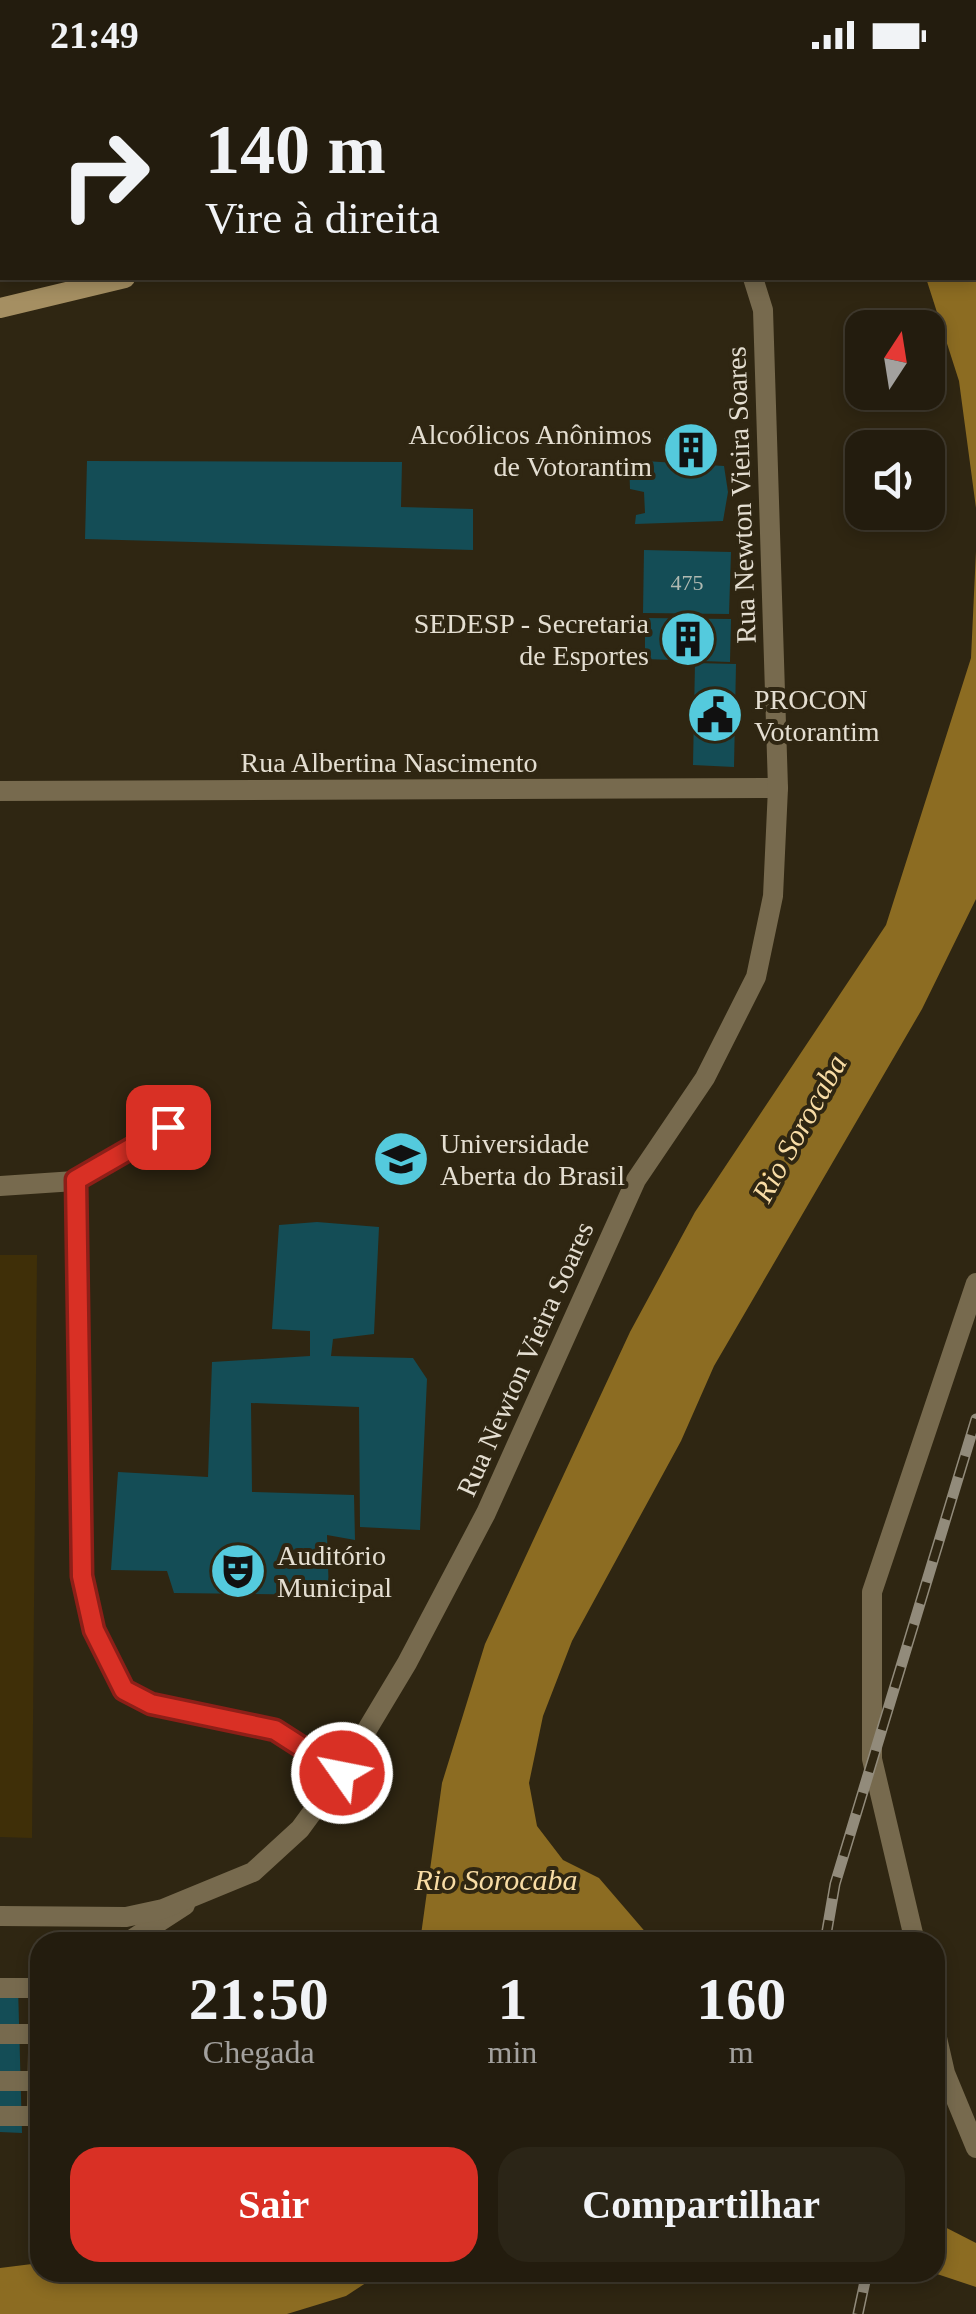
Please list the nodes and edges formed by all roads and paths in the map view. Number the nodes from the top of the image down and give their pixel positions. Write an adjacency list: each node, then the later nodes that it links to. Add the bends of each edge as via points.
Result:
1 (117, 280): 3 (main road)
2 (754, 280): 4 (street, Rua Newton Vieira Soares, via 763,310)
3 (0, 308)
4 (778, 788): 5 (street, Rua Albertina Nascimento); 10 (street, Rua Newton Vieira Soares, via 773,896 756,977 705,1078 636,1180 486,1512)
5 (0, 791)
6 (168, 1127): 7 (street)
7 (76, 1180): 8 (street); 10 (street, via 82,1576 94,1630 124,1690 151,1704 275,1730)
8 (0, 1186)
9 (976, 1283): 14 (street, via 872,1592 872,1759)
10 (342, 1773): 11 (street, Rua Newton Vieira Soares, via 300,1829 254,1872)
11 (198, 1896): 12 (street, Rua Newton Vieira Soares, via 126,1917); 13 (street)
12 (0, 1916)
13 (143, 1932)
14 (913, 1932)
15 (0, 1988): 16 (street)
16 (30, 1988)
17 (0, 2034): 18 (street)
18 (30, 2034)
19 (945, 2073): 24 (street)
20 (0, 2080): 21 (street)
21 (30, 2080)
22 (0, 2116): 23 (street)
23 (30, 2116)
24 (976, 2148)

